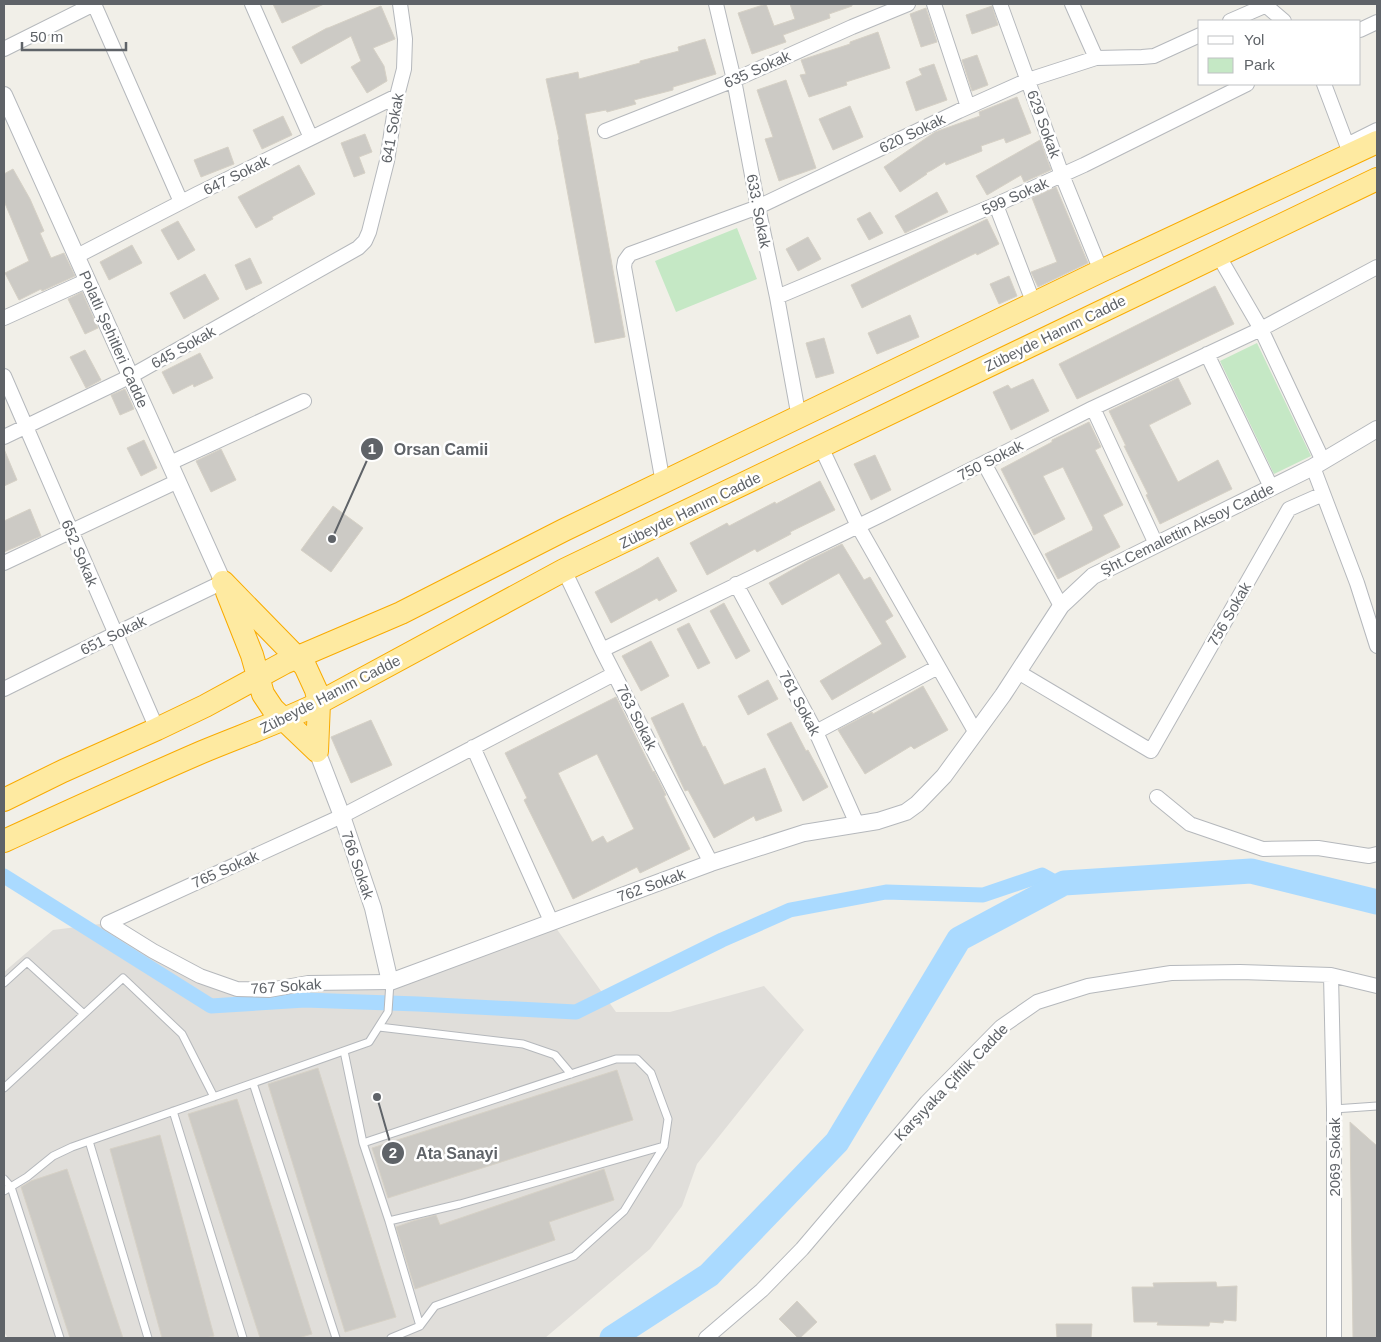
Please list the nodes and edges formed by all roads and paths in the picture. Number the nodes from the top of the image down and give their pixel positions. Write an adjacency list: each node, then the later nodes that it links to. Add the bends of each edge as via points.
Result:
1 (94, 4): 15 (street); 30 (street)
2 (252, 4): 26 (street)
3 (400, 4): 22 (street, 641 Sokak, via 405,38 404,69)
4 (716, 4): 17 (street, 633. Sokak)
5 (908, 4): 17 (street, 635 Sokak)
6 (934, 4): 23 (street)
7 (1000, 4): 18 (street, 629 Sokak)
8 (1072, 4): 16 (street)
9 (1266, 4): 10 (street); 11 (street)
10 (1232, 20)
11 (1283, 20)
12 (1377, 22): 13 (street)
13 (1361, 30)
14 (1198, 36): 16 (street, 620 Sokak, via 1154,56)
15 (4, 49)
16 (1096, 58): 18 (street, 620 Sokak)
17 (734, 80): 25 (street, 635 Sokak); 32 (street, 633. Sokak)
18 (1028, 80): 23 (street, 620 Sokak); 28 (street, 629 Sokak)
19 (1245, 85): 28 (street, 599 Sokak)
20 (1324, 85): 24 (street, via 1347,145)
21 (4, 95): 35 (street, Polatlı Şehitleri Cadde)
22 (397, 96): 26 (street, 647 Sokak); 33 (street, 641 Sokak, via 387,161 369,232)
23 (968, 107): 32 (street, 620 Sokak)
24 (1377, 130)
25 (605, 131)
26 (311, 138): 30 (street, 647 Sokak)
27 (1377, 142): 37 (highway)
28 (1062, 175): 31 (street, 599 Sokak); 37 (street, 629 Sokak)
29 (1377, 179): 34 (highway, Zübeyde Hanım Cadde)
30 (181, 202): 35 (street, 647 Sokak)
31 (996, 205): 39 (street, 599 Sokak); 40 (street)
32 (758, 207): 39 (street, 633. Sokak); 57 (street, 620 Sokak, via 630,254 625,261)
33 (358, 248): 45 (street, 645 Sokak)
34 (1218, 255): 42 (street); 52 (highway, Zübeyde Hanım Cadde)
35 (77, 256): 38 (street, Polatlı Şehitleri Cadde)
36 (1377, 267): 42 (street, 750 Sokak)
37 (1101, 271): 40 (highway)
38 (88, 280): 41 (street); 45 (street, Polatlı Şehitleri Cadde)
39 (777, 297): 48 (street, 633. Sokak)
40 (1034, 304): 48 (highway)
41 (4, 318)
42 (1261, 329): 43 (street, 750 Sokak); 55 (street)
43 (1207, 354): 47 (street, 750 Sokak); 58 (street)
44 (4, 376): 49 (street, 652 Sokak)
45 (131, 376): 49 (street, 645 Sokak); 54 (street, Polatlı Şehitleri Cadde)
46 (304, 401): 54 (street)
47 (1093, 408): 53 (street, 750 Sokak); 62 (street)
48 (799, 418): 57 (highway)
49 (26, 426): 51 (street, 645 Sokak); 61 (street, 652 Sokak)
50 (1377, 429): 55 (street, Şht.Cemalettin Aksoy Cadde)
51 (4, 437)
52 (821, 447): 60 (street); 64 (highway, Zübeyde Hanım Cadde)
53 (984, 463): 60 (street, 750 Sokak); 67 (street)
54 (170, 464): 56 (street, Polatlı Şehitleri Cadde)
55 (1318, 464): 58 (street, Şht.Cemalettin Aksoy Cadde); 59 (street)
56 (178, 481): 61 (street); 65 (street, Polatlı Şehitleri Cadde)
57 (663, 483): 71 (highway, via 401,613)
58 (1270, 487): 62 (street, Şht.Cemalettin Aksoy Cadde)
59 (1323, 494): 69 (street, via 1357,582); 73 (street, 756 Sokak, via 1289,508 1151,751)
60 (858, 526): 66 (street, 750 Sokak); 72 (street)
61 (71, 532): 63 (street); 68 (street, 652 Sokak)
62 (1156, 544): 67 (street, Şht.Cemalettin Aksoy Cadde, via 1093,576)
63 (4, 563)
64 (564, 570): 70 (street, 763 Sokak); 77 (highway, Zübeyde Hanım Cadde)
65 (223, 582): 68 (street, 651 Sokak); 71 (highway); 75 (highway)
66 (736, 584): 70 (street, 750 Sokak); 80 (street, 761 Sokak)
67 (1061, 606): 73 (street, Şht.Cemalettin Aksoy Cadde)
68 (115, 634): 76 (street, 651 Sokak); 79 (street, 652 Sokak)
69 (1377, 646)
70 (602, 650): 74 (street, 763 Sokak)
71 (298, 658): 75 (highway); 77 (highway, via 312,680)
72 (938, 666): 80 (street); 81 (street)
73 (1018, 672): 81 (street, Şht.Cemalettin Aksoy Cadde)
74 (614, 674): 82 (street, 765 Sokak); 91 (street, 763 Sokak)
75 (259, 676): 78 (highway, via 263,694); 79 (highway)
76 (4, 689)
77 (319, 703): 78 (highway, Zübeyde Hanım Cadde); 83 (highway)
78 (284, 720): 83 (highway); 89 (highway, Zübeyde Hanım Cadde, via 195,755)
79 (157, 729): 85 (highway)
80 (816, 732): 88 (street, 761 Sokak)
81 (976, 733): 86 (street, Şht.Cemalettin Aksoy Cadde, via 944,776)
82 (473, 747): 87 (street, 765 Sokak); 92 (street)
83 (317, 750): 87 (street, 766 Sokak)
84 (1156, 797): 90 (street, via 1190,824 1263,849 1318,848 1369,856)
85 (4, 800)
86 (917, 804): 88 (street, 762 Sokak, via 906,812)
87 (342, 816): 93 (street, 765 Sokak); 95 (street, 766 Sokak, via 373,908)
88 (857, 824): 91 (street, 762 Sokak, via 804,833)
89 (4, 841)
90 (1377, 854)
91 (711, 863): 92 (street, 762 Sokak)
92 (552, 921): 95 (street, 762 Sokak)
93 (108, 923): 95 (street, 767 Sokak, via 200,976 237,989 269,990 308,983)
94 (1331, 975): 97 (street, Karşıyaka Çiftlik Cadde); 106 (street, 2069 Sokak); 121 (street, Karşıyaka Çiftlik Cadde, via 1171,973 1088,986 1037,1002 1001,1026 927,1102 802,1249 762,1290)
95 (390, 982): 99 (lane, via 388,1012)
96 (4, 983): 98 (lane, via 27,962)
97 (1377, 986)
98 (84, 1014): 103 (lane); 104 (lane, via 123,978 182,1034)
99 (379, 1027): 100 (lane, via 369,1042); 101 (lane, via 523,1044 555,1055)
100 (344, 1051): 102 (lane); 109 (lane)
101 (571, 1074): 109 (lane); 110 (lane, via 616,1059 637,1059 651,1073 668,1119)
102 (253, 1083): 104 (lane); 119 (lane)
103 (4, 1088)
104 (214, 1097): 107 (lane)
105 (1377, 1106): 106 (lane)
106 (1334, 1109): 122 (street, 2069 Sokak)
107 (173, 1111): 108 (lane); 118 (lane)
108 (89, 1141): 112 (lane, via 53,1156); 117 (lane)
109 (363, 1143): 114 (lane)
110 (664, 1146): 114 (lane); 115 (lane, via 624,1211 574,1256 435,1306)
111 (4, 1179): 112 (lane)
112 (11, 1187): 113 (lane); 116 (lane)
113 (4, 1192)
114 (389, 1221): 115 (lane)
115 (420, 1326): 120 (lane)
116 (60, 1338)
117 (148, 1338)
118 (243, 1338)
119 (336, 1338)
120 (391, 1338)
121 (706, 1338)
122 (1334, 1338)

